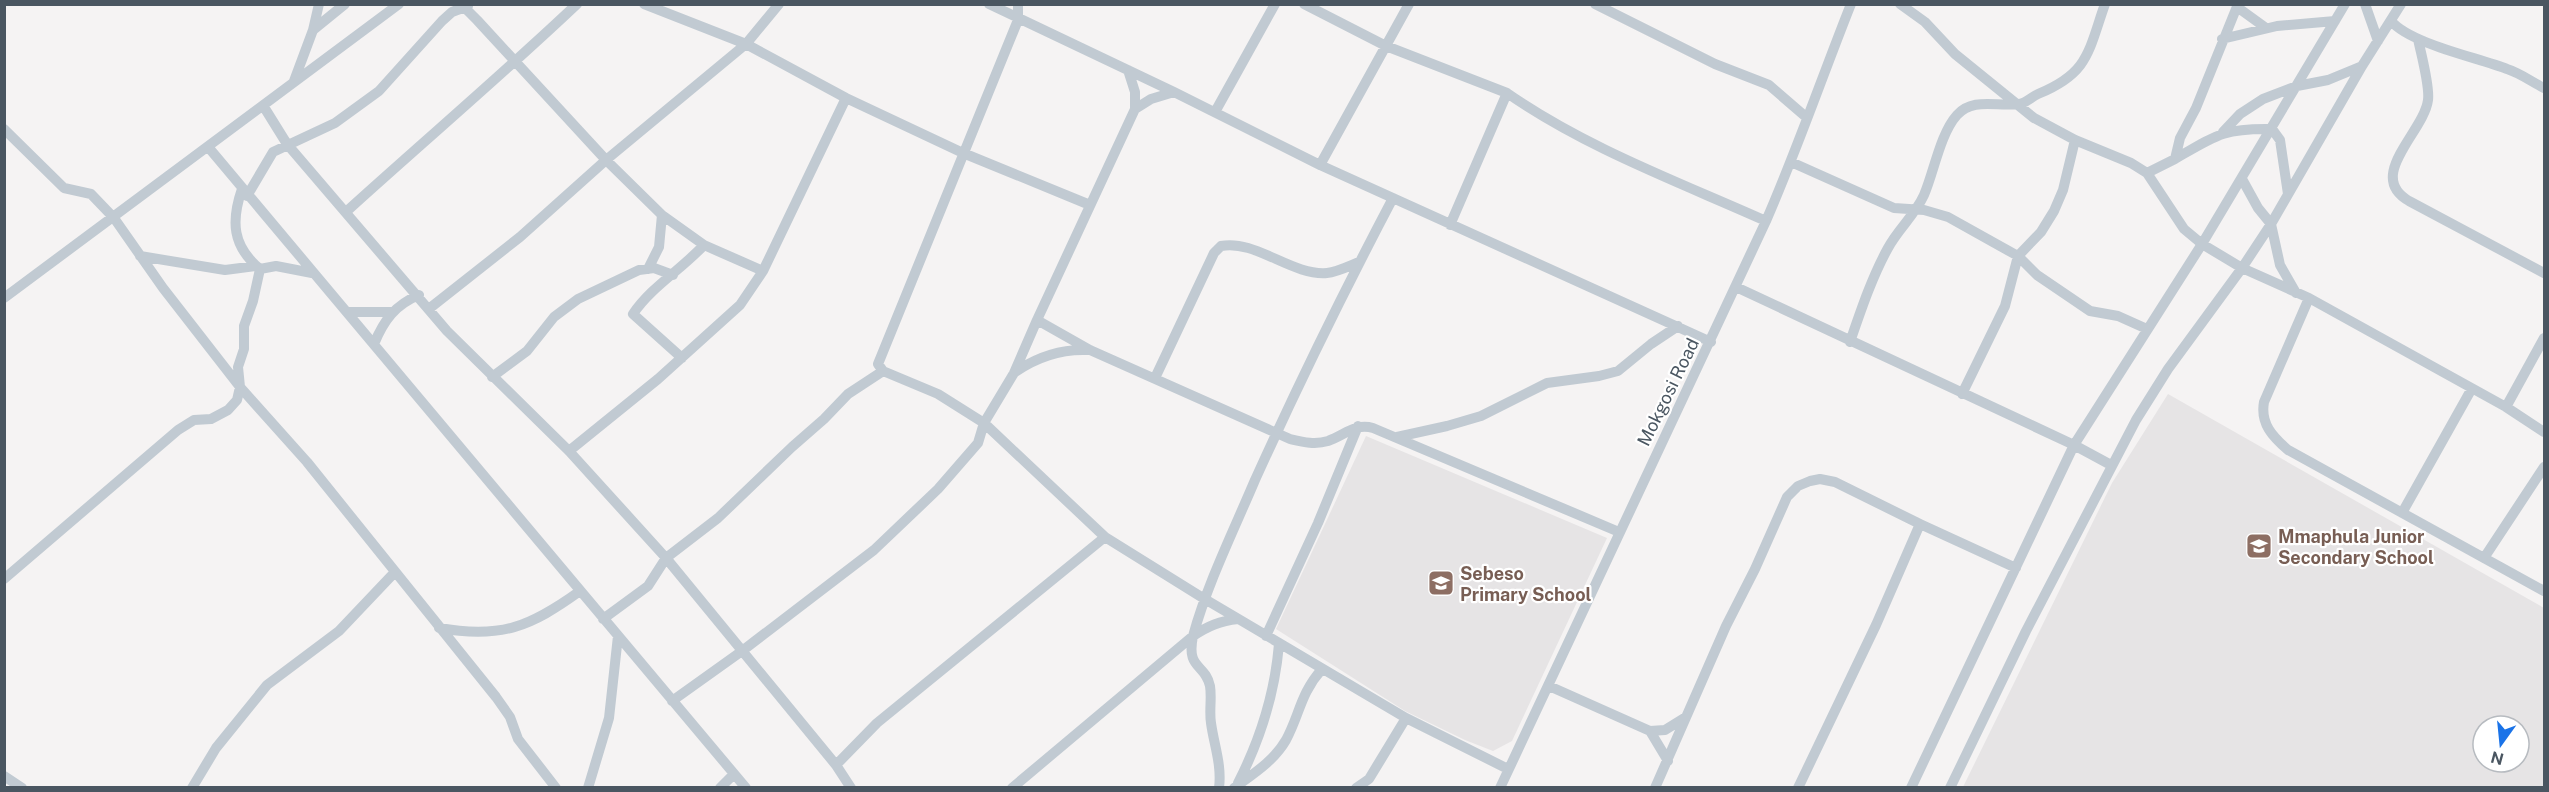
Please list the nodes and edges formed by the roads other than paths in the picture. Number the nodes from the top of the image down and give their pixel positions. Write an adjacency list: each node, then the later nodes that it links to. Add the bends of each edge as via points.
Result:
1 (319, 4): 25 (street)
2 (345, 4): 25 (street)
3 (399, 4): 34 (street)
4 (577, 4): 31 (street)
5 (644, 4): 29 (street)
6 (779, 4): 29 (street)
7 (989, 4): 21 (street)
8 (1018, 4): 21 (street)
9 (1275, 4): 43 (street)
10 (1304, 4): 30 (street)
11 (1409, 4): 30 (street)
12 (1595, 4): 44 (street, via 1715,64 1769,85)
13 (1851, 4): 44 (street, Mokgosi Road)
14 (1900, 4): 40 (street)
15 (2105, 4): 40 (street, via 2079,69)
16 (2345, 4): 22 (street)
17 (2365, 4): 28 (street)
18 (2401, 4): 23 (street)
19 (464, 5): 31 (street); 49 (street, via 441,21 379,91 335,123)
20 (2237, 6): 24 (street); 26 (street)
21 (1018, 20): 33 (street); 51 (street)
22 (2335, 21): 24 (street); 35 (street)
23 (2391, 21): 27 (street, via 2399,30); 28 (street)
24 (2266, 28): 26 (street)
25 (313, 30): 34 (street)
26 (2222, 39): 52 (street, via 2196,108 2180,138)
27 (2418, 39): 36 (street, via 2511,70); 79 (street, via 2428,101 2394,167 2393,184 2401,197)
28 (2378, 41): 32 (street)
29 (746, 44): 39 (street); 53 (street)
30 (1386, 46): 38 (street); 55 (street)
31 (516, 62): 53 (street); 62 (street)
32 (2362, 66): 35 (street, via 2328,80); 59 (street)
33 (1128, 70): 37 (street); 42 (street)
34 (294, 82): 41 (street)
35 (2297, 86): 46 (street); 47 (street, via 2252,105)
36 (2544, 88)
37 (1174, 92): 42 (street); 43 (street)
38 (1507, 93): 66 (street, via 1607,151); 68 (street)
39 (846, 98): 51 (street); 77 (street)
40 (2020, 105): 48 (street, via 2034,118); 63 (street, via 1979,103 1957,115)
41 (264, 107): 49 (street); 50 (street)
42 (1135, 109): 61 (street)
43 (1215, 112): 55 (street)
44 (1806, 117): 54 (street, Mokgosi Road)
45 (4, 129): 65 (street, via 64,188 91,194)
46 (2272, 129): 47 (street); 57 (street); 59 (street, via 2280,140)
47 (2223, 132): 52 (street)
48 (2075, 140): 56 (street, via 2131,163); 72 (street, via 2054,212)
49 (287, 144): 58 (street, via 273,152); 62 (street)
50 (209, 148): 58 (street); 65 (street)
51 (963, 153): 61 (street); 98 (street, via 878,364)
52 (2175, 159): 56 (street)
53 (606, 160): 64 (street); 86 (street, via 520,237)
54 (1791, 162): 63 (street, via 1894,208); 66 (street, Mokgosi Road)
55 (1320, 165): 60 (street)
56 (2147, 174): 69 (street, via 2184,229)
57 (2242, 179): 67 (street); 69 (street)
58 (244, 193): 74 (street, via 234,215 236,237); 78 (street, via 293,246)
59 (2288, 194): 67 (street)
60 (1393, 198): 68 (street); 73 (street)
61 (1090, 205): 89 (street)
62 (347, 211): 83 (street)
63 (1916, 211): 72 (street, via 1948,217); 94 (street, via 1888,247)
64 (662, 215): 70 (street); 76 (street, via 659,247)
65 (114, 218): 71 (street); 84 (street)
66 (1766, 221): 81 (street, Mokgosi Road)
67 (2271, 224): 75 (street); 82 (street, via 2280,265)
68 (1450, 225): 90 (street)
69 (2202, 244): 75 (street); 91 (street)
70 (704, 245): 77 (street); 80 (street)
71 (140, 256): 74 (street, via 225,270); 102 (street)
72 (2018, 256): 91 (street, via 2037,275 2090,311 2118,316); 104 (street, via 2005,306)
73 (1359, 262): 101 (street, via 1327,273 1313,272 1239,246 1221,246 1214,253); 109 (street)
74 (258, 267): 78 (street); 102 (street, via 238,367)
75 (2242, 268): 82 (street); 113 (street, via 2168,369)
76 (648, 269): 80 (street); 100 (street, via 623,276 578,299 554,317 527,351)
77 (763, 271): 97 (street, via 740,305)
78 (312, 273): 87 (street)
79 (2544, 273)
80 (674, 275): 97 (street, via 642,300 633,314)
81 (1736, 287): 93 (street, Mokgosi Road); 94 (street)
82 (2296, 293): 85 (street)
83 (419, 295): 86 (street); 88 (street)
84 (4, 298)
85 (2309, 298): 103 (street); 115 (street, via 2264,402 2262,411 2268,430 2288,450)
86 (430, 308): 100 (street)
87 (347, 312): 88 (street); 95 (street)
88 (391, 312): 95 (street)
89 (1037, 320): 96 (street); 99 (street)
90 (1678, 326): 93 (street); 110 (street, via 1618,371 1547,383 1481,416)
91 (2147, 329): 111 (street)
92 (2544, 338): 105 (street)
93 (1711, 342): 117 (street, Mokgosi Road)
94 (1850, 342): 104 (street)
95 (374, 344): 124 (street)
96 (1090, 350): 99 (street, via 1046,356 1030,361); 101 (street)
97 (682, 358): 112 (street)
98 (883, 371): 106 (street, via 938,394); 119 (street, via 848,394 718,518)
99 (1014, 373): 106 (street)
100 (492, 377): 112 (street)
101 (1155, 378): 109 (street)
102 (240, 387): 122 (street, via 307,462); 123 (street, via 237,400 228,410 211,419 194,420 178,430)
103 (2471, 390): 105 (street); 115 (street)
104 (1962, 394): 111 (street)
105 (2506, 407): 108 (street)
106 (984, 423): 118 (street); 134 (street, via 973,450 909,518 874,550)
107 (1358, 426): 109 (street, via 1326,442 1309,443); 110 (street); 132 (street)
108 (2544, 432)
109 (1277, 433): 126 (street)
110 (1397, 437): 117 (street)
111 (2074, 445): 113 (street); 121 (street)
112 (569, 451): 119 (street)
113 (2111, 465): 161 (street)
114 (2544, 467): 120 (street)
115 (2402, 513): 120 (street)
116 (1920, 524): 121 (street); 139 (street, via 1834,482 1820,479 1798,486 1787,497 1776,519); 159 (street)
117 (1619, 532): 136 (street, Mokgosi Road)
118 (1105, 537): 126 (street); 142 (street, via 877,723)
119 (666, 558): 127 (street, via 648,586); 134 (street)
120 (2484, 558): 125 (street)
121 (2016, 568): 160 (street)
122 (395, 573): 129 (street); 148 (street, via 339,631 267,685 216,748)
123 (4, 579)
124 (580, 591): 127 (street); 129 (street, via 532,621 504,631 467,633)
125 (2544, 591)
126 (1203, 598): 128 (street); 131 (street)
127 (603, 619): 130 (street)
128 (1239, 619): 131 (street, via 1217,622); 132 (street)
129 (439, 628): 149 (street, via 496,697 510,717 518,739)
130 (618, 636): 137 (street); 150 (street, via 609,718)
131 (1193, 636): 154 (street); 155 (street, via 1190,655 1209,684)
132 (1266, 636): 133 (street)
133 (1279, 644): 135 (street); 146 (street, via 1262,727)
134 (742, 651): 137 (street); 142 (street)
135 (1322, 669): 138 (street); 146 (street, via 1304,692 1285,741 1258,772)
136 (1549, 686): 140 (street); 143 (street, Mokgosi Road)
137 (672, 701): 144 (street)
138 (1406, 717): 143 (street); 156 (street, via 1369,779)
139 (1686, 717): 140 (street, via 1665,730); 141 (street)
140 (1650, 731): 141 (street)
141 (1668, 760): 158 (street)
142 (836, 765): 153 (street)
143 (1508, 769): 157 (street, Mokgosi Road)
144 (734, 774): 151 (street); 152 (street)
145 (4, 776): 147 (street)
146 (1235, 786)
147 (22, 788)
148 (192, 788)
149 (556, 788)
150 (588, 788)
151 (720, 788)
152 (746, 788)
153 (851, 788)
154 (1012, 788)
155 (1220, 788)
156 (1356, 788)
157 (1500, 788)
158 (1655, 788)
159 (1798, 788)
160 (1911, 788)
161 (1950, 788)

